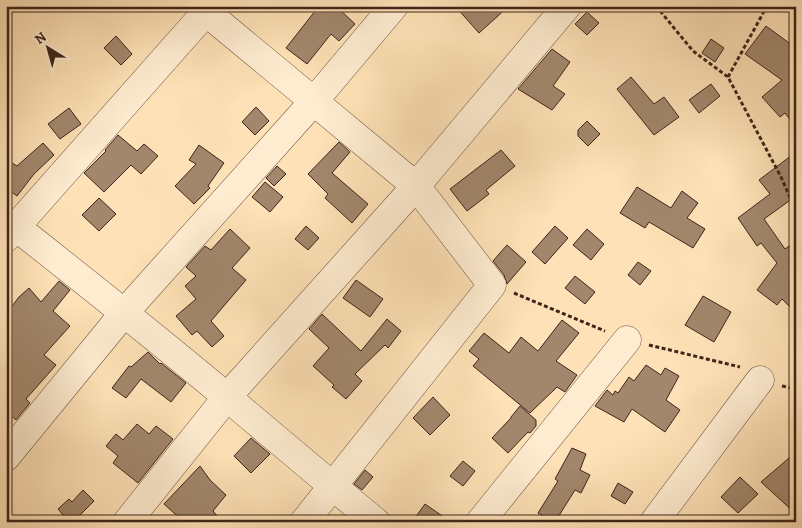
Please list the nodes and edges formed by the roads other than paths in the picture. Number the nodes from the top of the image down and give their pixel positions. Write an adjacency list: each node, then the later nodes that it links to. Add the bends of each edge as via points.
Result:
1 (394, 6): 3 (street)
2 (567, 6): 4 (street)
3 (314, 101): 4 (street); 5 (street, via 206,12); 6 (street)
4 (416, 186): 9 (street); 11 (street, via 492,285)
5 (11, 233): 6 (street)
6 (124, 313): 9 (street); 10 (street)
7 (627, 340): 15 (street)
8 (760, 380): 16 (street)
9 (227, 397): 11 (street); 12 (street)
10 (6, 457)
11 (332, 487): 13 (street); 14 (street)
12 (127, 522)
13 (304, 522)
14 (376, 522)
15 (480, 522)
16 (654, 522)

